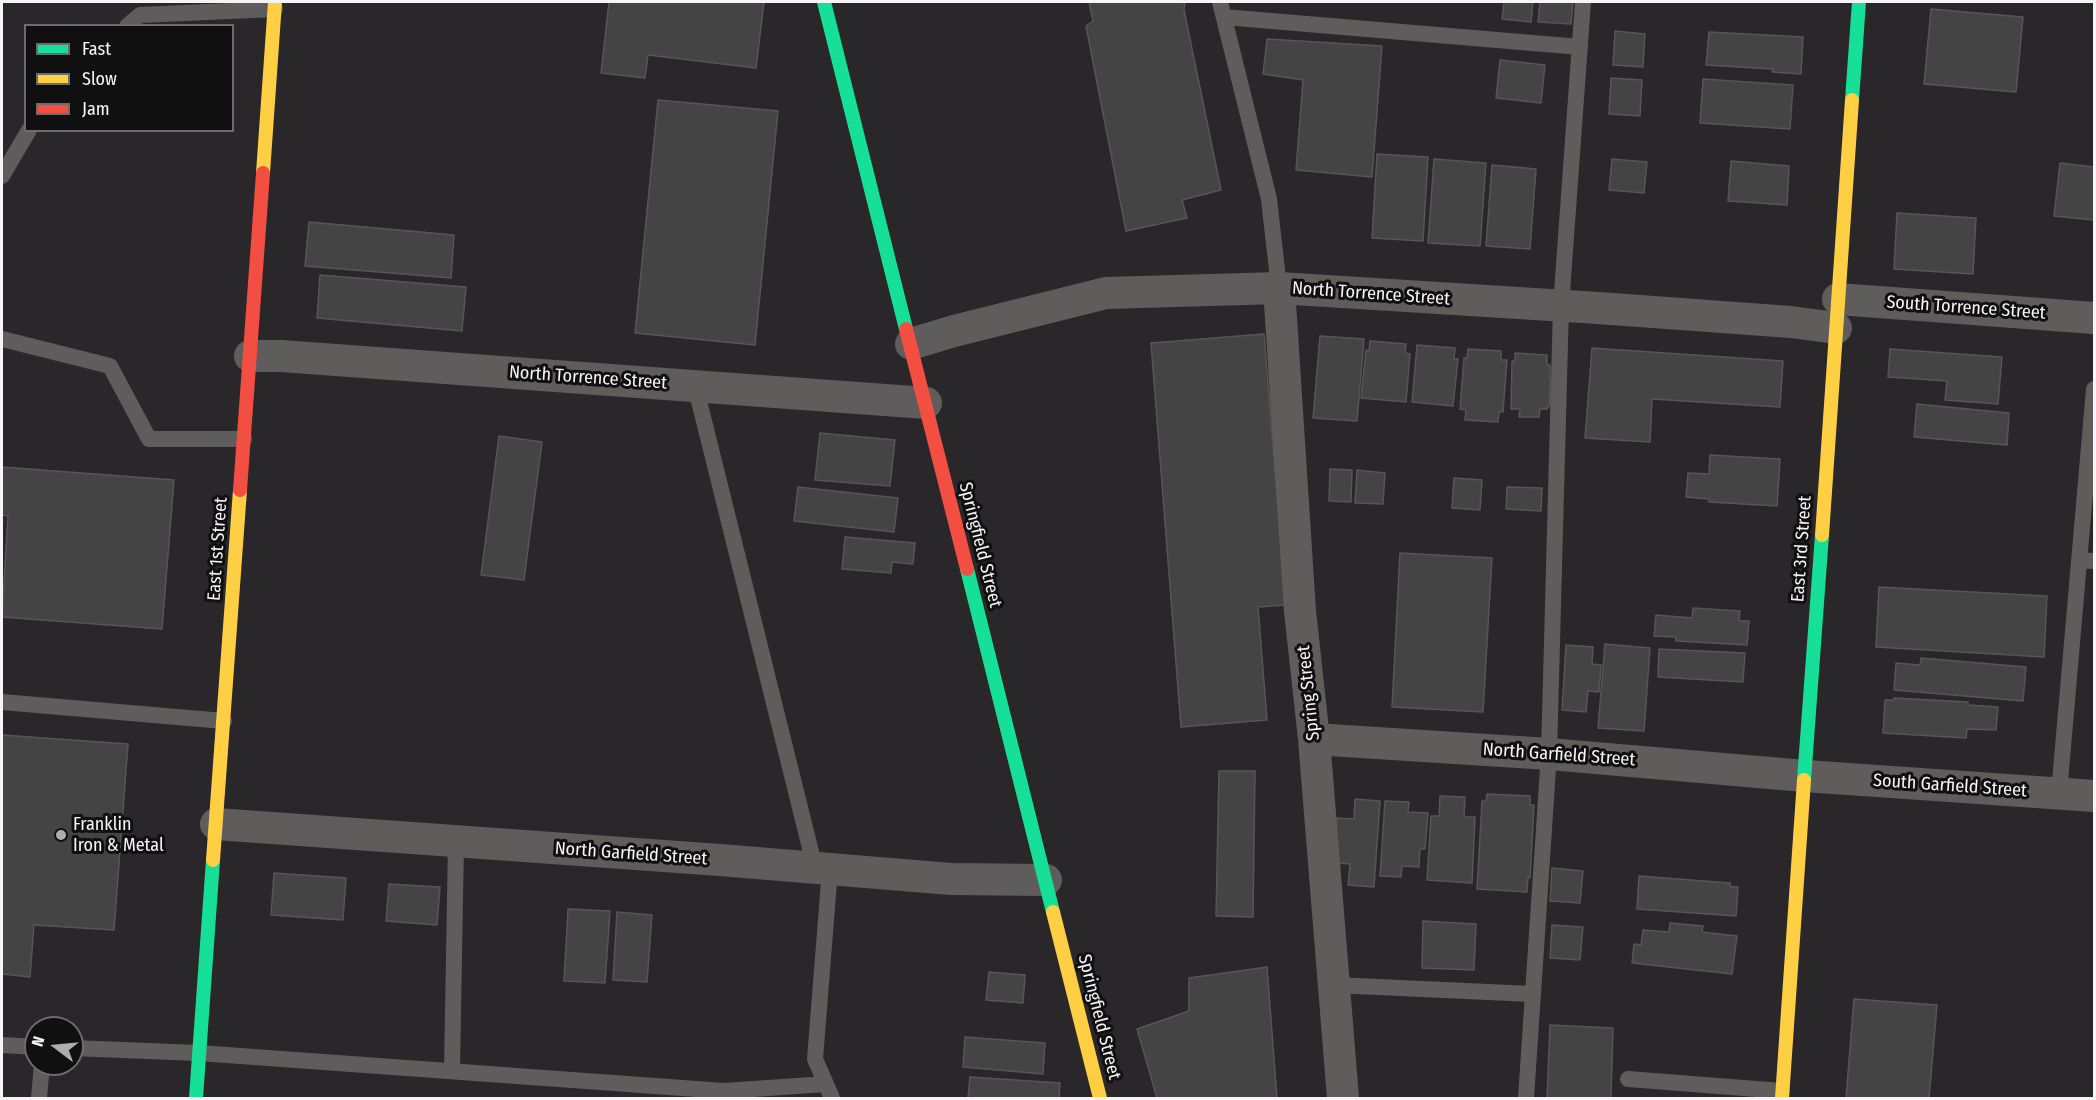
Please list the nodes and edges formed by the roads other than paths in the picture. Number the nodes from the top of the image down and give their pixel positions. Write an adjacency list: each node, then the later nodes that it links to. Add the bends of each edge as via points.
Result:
1 (824, 2): 15 (main road, Springfield Street)
2 (1583, 2): 7 (lane)
3 (1858, 2): 12 (main road, East 3rd Street)
4 (275, 5): 6 (lane, via 140,15); 16 (main road, East 1st Street)
5 (1222, 9): 7 (lane); 10 (lane, via 1269,199)
6 (129, 24)
7 (1580, 47): 11 (lane)
8 (28, 132): 9 (lane)
9 (2, 176)
10 (1279, 288): 11 (street, North Torrence Street); 15 (street, North Torrence Street, via 1106,294); 24 (street, Spring Street, via 1300,611)
11 (1561, 306): 12 (street, North Torrence Street, via 1791,322); 25 (lane)
12 (1837, 313): 13 (street, South Torrence Street); 26 (main road, East 3rd Street)
13 (2094, 318)
14 (2, 339): 20 (lane, via 110,366 149,439)
15 (911, 344): 19 (main road, Springfield Street)
16 (250, 356): 17 (street, North Torrence Street); 20 (main road, East 1st Street)
17 (695, 386): 19 (street, North Torrence Street); 31 (lane)
18 (2094, 388): 21 (lane)
19 (926, 403): 32 (main road, Springfield Street)
20 (244, 439): 23 (main road, East 1st Street)
21 (2087, 561): 27 (lane)
22 (2, 702): 23 (lane)
23 (224, 721): 29 (main road, East 1st Street)
24 (1314, 739): 25 (street, North Garfield Street); 33 (street, Spring Street)
25 (1549, 754): 26 (street, North Garfield Street); 34 (lane)
26 (1804, 776): 27 (street, South Garfield Street); 43 (main road, East 3rd Street)
27 (2059, 793): 28 (street, South Garfield Street)
28 (2094, 796)
29 (216, 824): 30 (street, North Garfield Street); 38 (main road, East 1st Street)
30 (456, 842): 31 (street, North Garfield Street); 39 (lane)
31 (822, 868): 32 (street, North Garfield Street, via 951,879); 42 (lane, via 815,1059)
32 (1046, 880): 46 (main road, Springfield Street)
33 (1334, 985): 34 (lane); 47 (street, Spring Street)
34 (1532, 994): 48 (lane)
35 (2, 1045): 36 (lane)
36 (24, 1046)
37 (84, 1048): 38 (lane)
38 (199, 1053): 39 (lane); 45 (main road, East 1st Street)
39 (452, 1071): 42 (lane, via 724,1091)
40 (41, 1076): 44 (lane)
41 (1628, 1079): 43 (lane)
42 (829, 1091)
43 (1782, 1095)
44 (39, 1098)
45 (196, 1098)
46 (1100, 1098)
47 (1343, 1098)
48 (1526, 1098)

